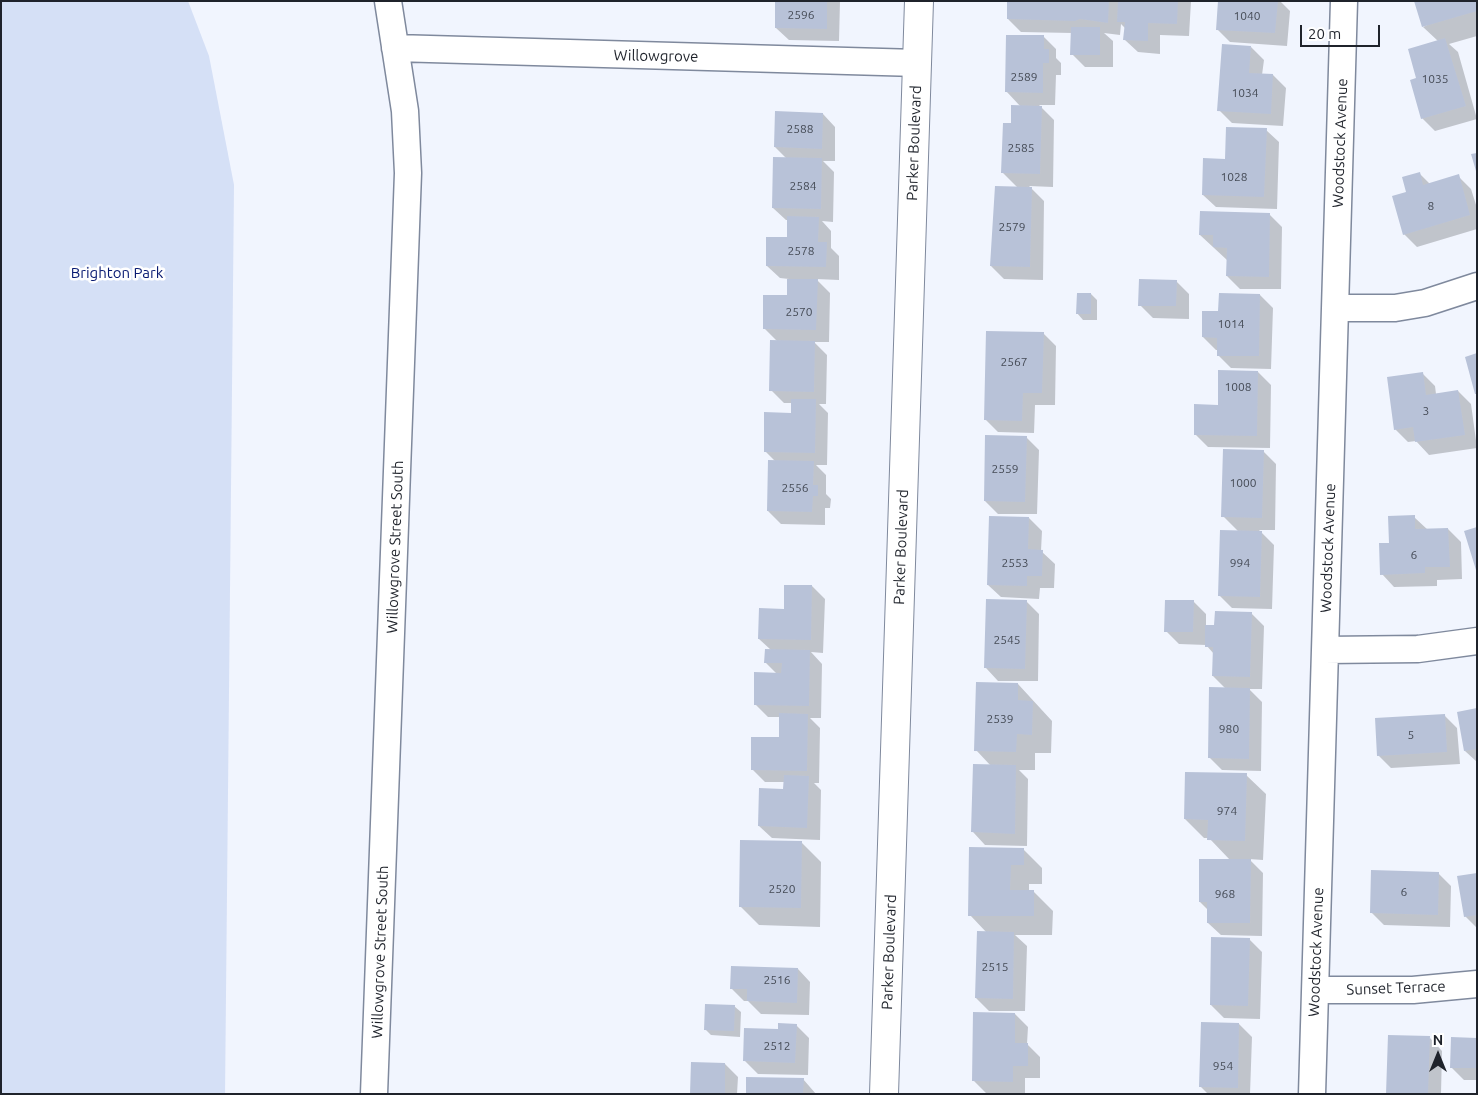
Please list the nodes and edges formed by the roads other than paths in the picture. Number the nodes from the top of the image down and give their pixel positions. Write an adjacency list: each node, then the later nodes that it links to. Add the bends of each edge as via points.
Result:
1 (388, 1): 4 (street, Willowgrove Street South)
2 (919, 1): 5 (street, Parker Boulevard)
3 (1344, 1): 7 (street, Woodstock Avenue)
4 (395, 48): 5 (street, Willowgrove); 12 (street, Willowgrove Street South, via 405,110 408,174)
5 (917, 63): 13 (street, Parker Boulevard)
6 (1477, 286): 7 (street, via 1425,303 1395,308)
7 (1335, 308): 9 (street, Woodstock Avenue)
8 (1477, 641): 9 (street, via 1418,649)
9 (1325, 650): 11 (street, Woodstock Avenue)
10 (1477, 984): 11 (street, Sunset Terrace, via 1412,990)
11 (1316, 990): 14 (street, Woodstock Avenue)
12 (374, 1094)
13 (884, 1094)
14 (1312, 1094)

